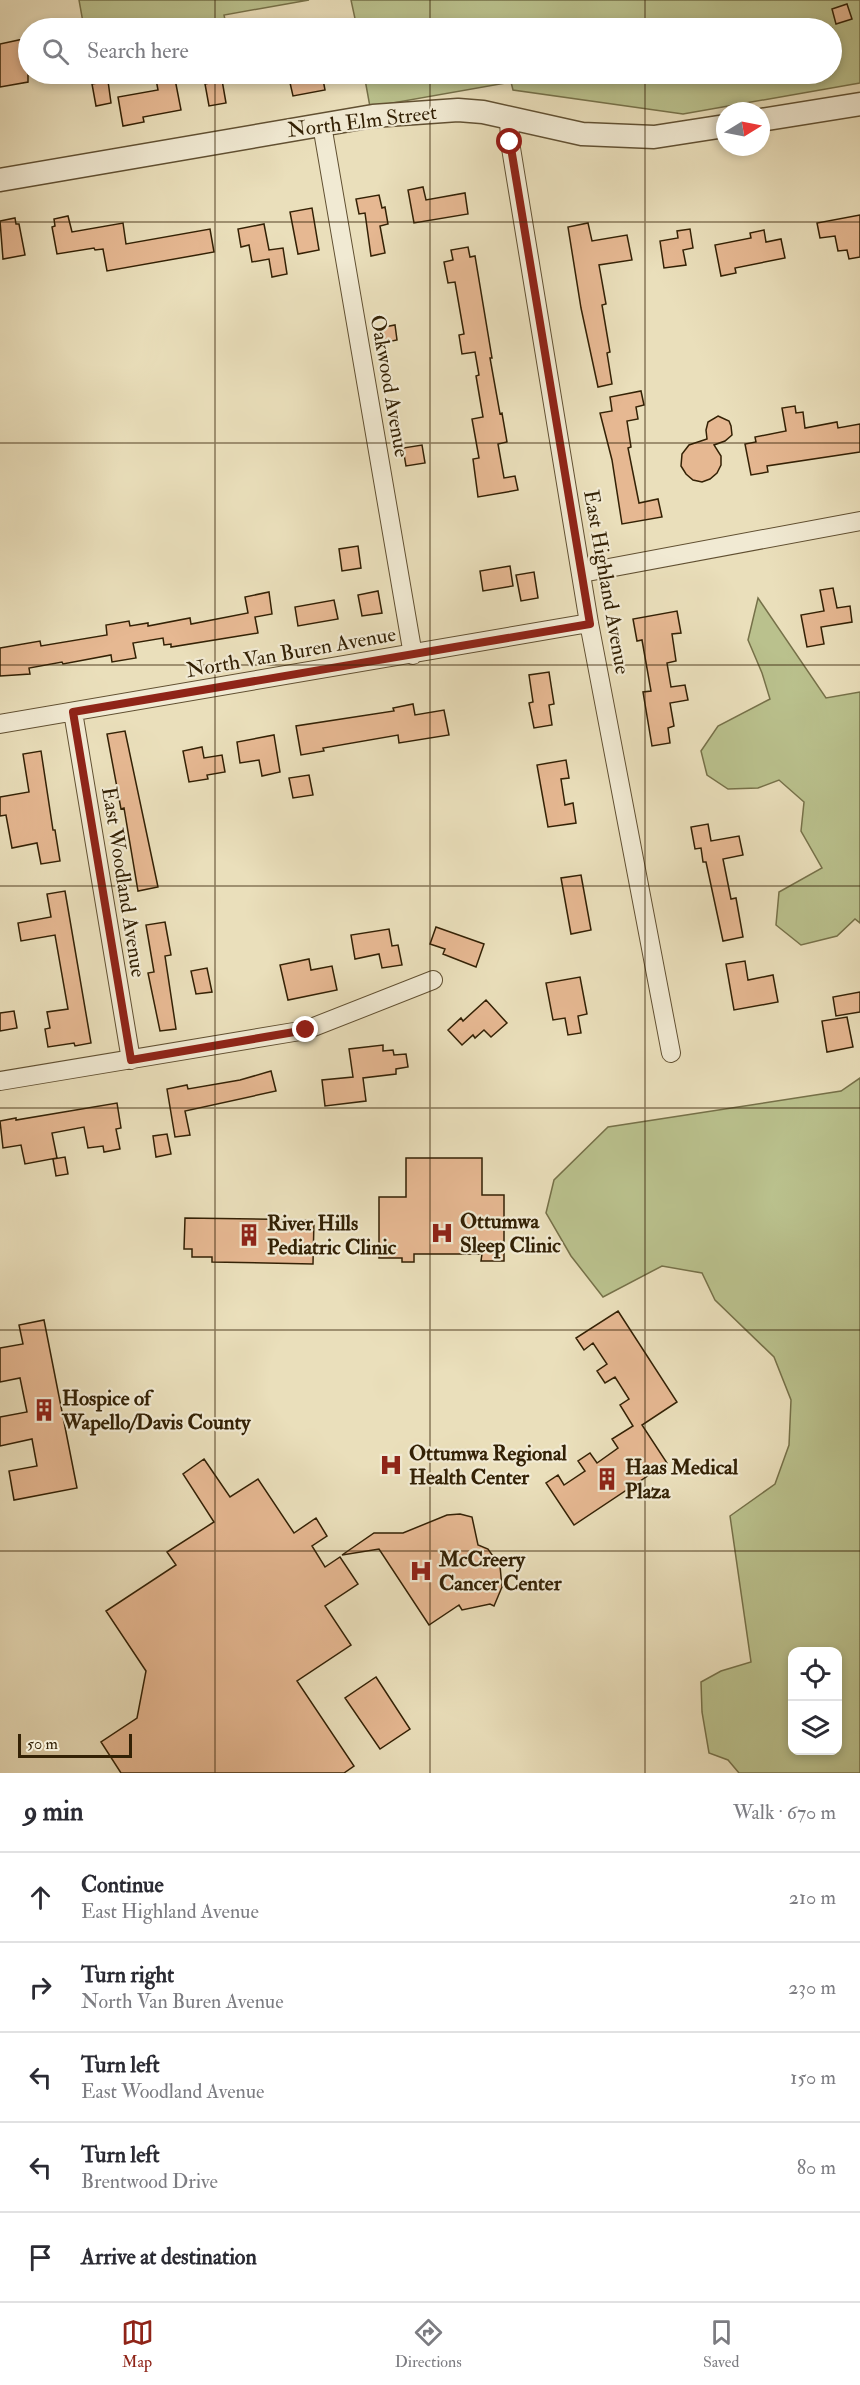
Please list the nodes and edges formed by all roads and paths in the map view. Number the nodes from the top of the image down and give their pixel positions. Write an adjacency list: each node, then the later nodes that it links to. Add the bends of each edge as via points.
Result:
1 (860, 104): 3 (street)
2 (508, 118): 4 (street, North Elm Street, via 458,110 373,116); 5 (street, North Elm Street, via 582,134 654,137); 8 (street, East Highland Avenue)
3 (770, 119)
4 (322, 125): 6 (street, North Elm Street); 10 (street, Oakwood Avenue)
5 (716, 127)
6 (0, 180)
7 (860, 521): 8 (street)
8 (582, 573): 9 (street, East Highland Avenue)
9 (590, 624): 10 (street, North Van Buren Avenue); 14 (street, East Highland Avenue)
10 (413, 655): 11 (street, North Van Buren Avenue)
11 (73, 712): 12 (street, North Van Buren Avenue); 15 (street, East Woodland Avenue)
12 (0, 724)
13 (433, 980): 15 (street, via 306,1030)
14 (671, 1053)
15 (131, 1060): 16 (street)
16 (0, 1081)

